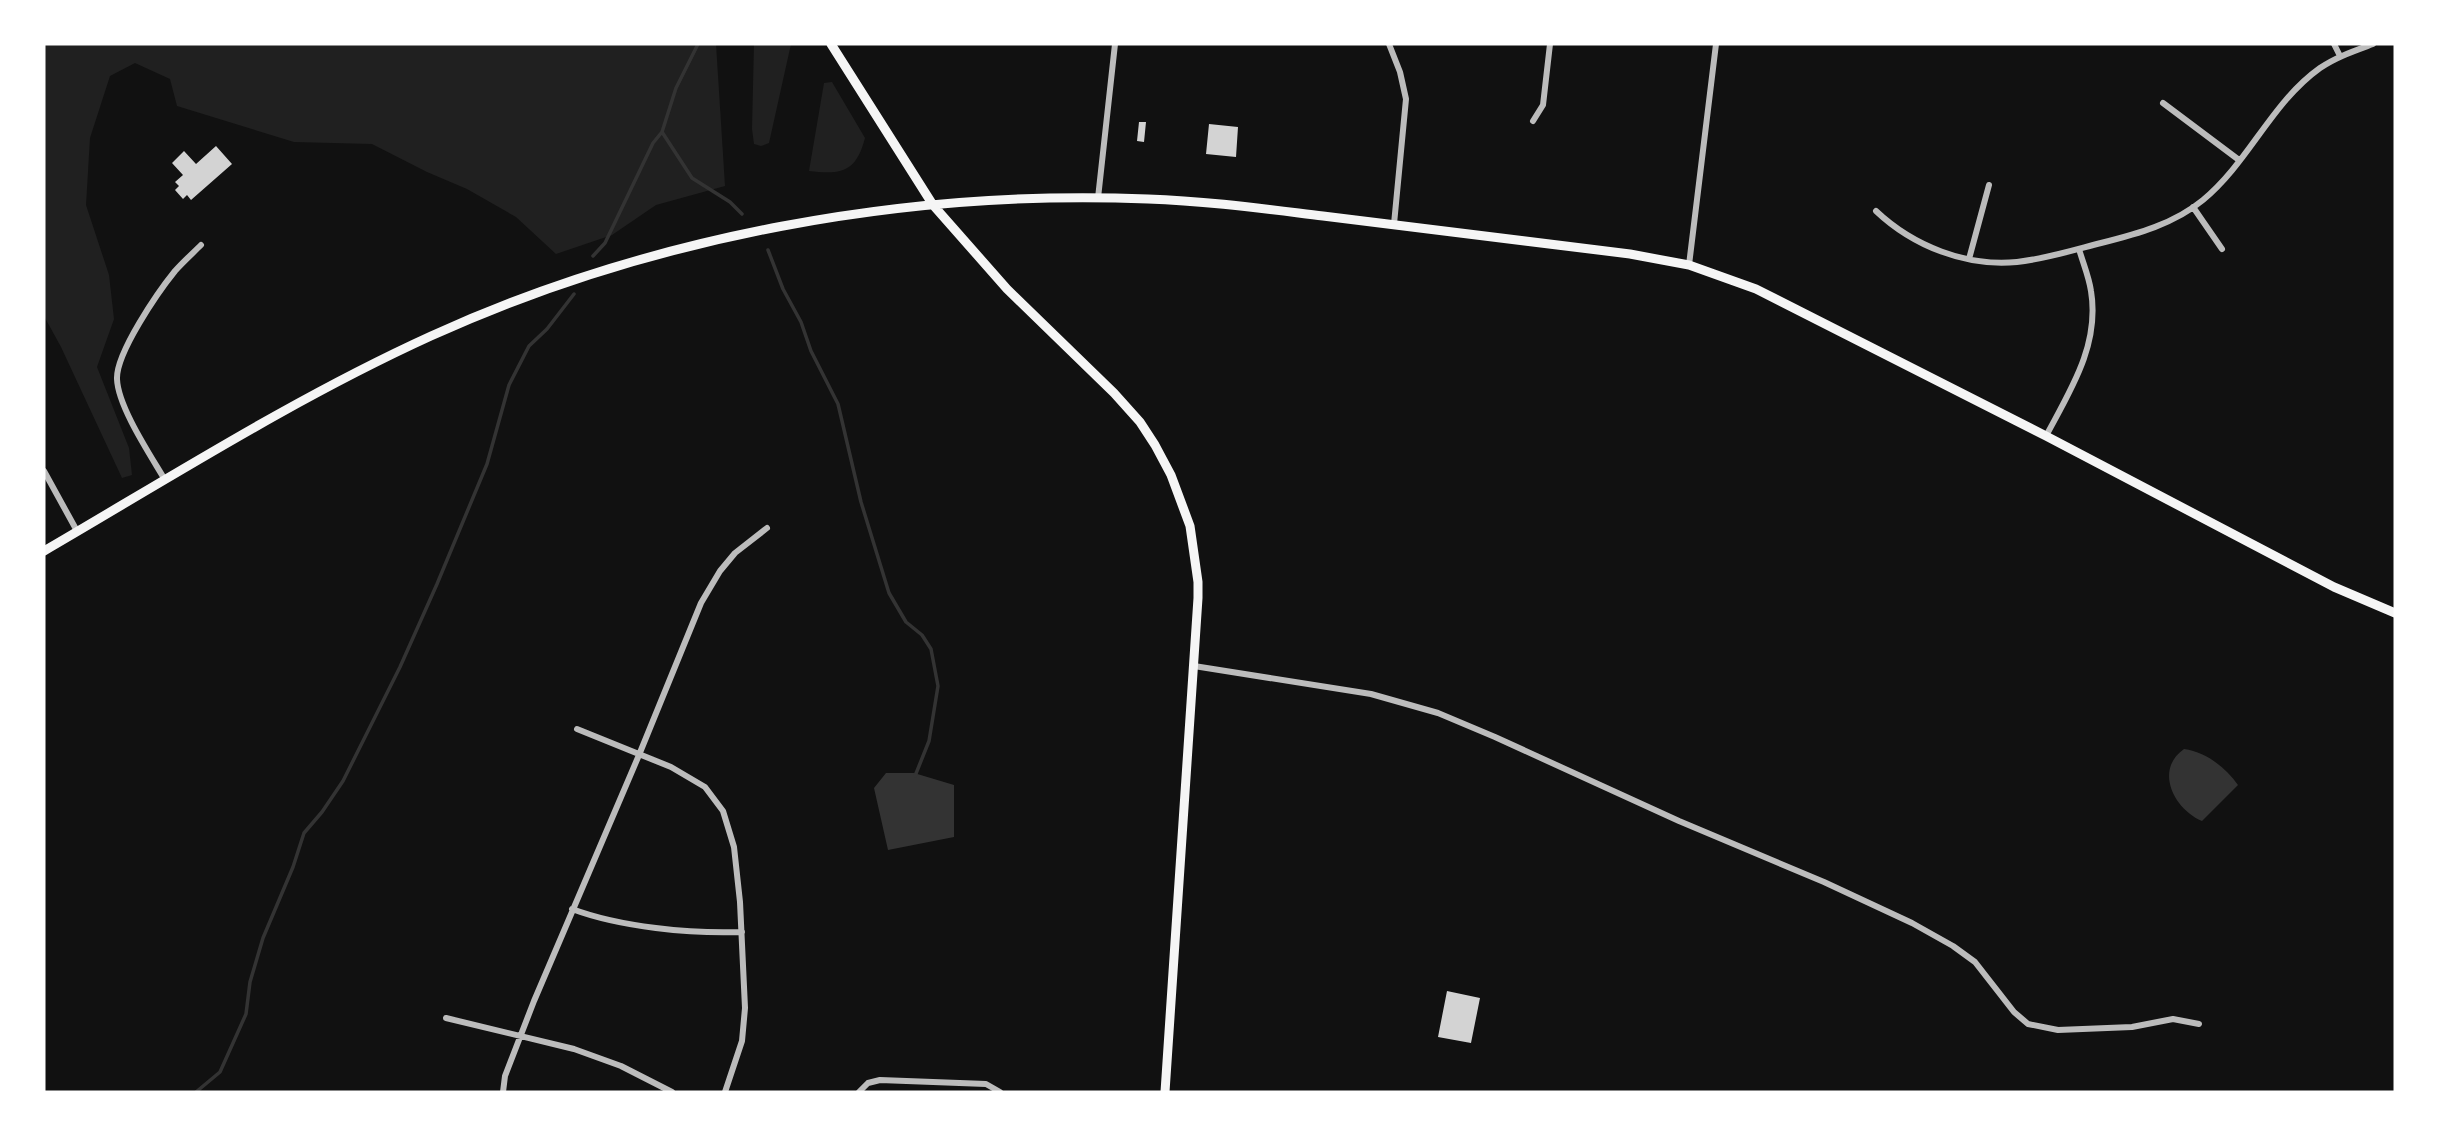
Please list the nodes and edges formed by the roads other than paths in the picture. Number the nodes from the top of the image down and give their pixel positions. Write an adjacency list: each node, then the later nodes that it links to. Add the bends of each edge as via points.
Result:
1 (831, 44): 14 (main road)
2 (1115, 44): 13 (street)
3 (1389, 44): 17 (street, via 1406,99)
4 (1550, 44): 10 (street, via 1543,105)
5 (1716, 44): 22 (street)
6 (2334, 44): 8 (street)
7 (2373, 44): 8 (street)
8 (2340, 56): 11 (street, via 2286,99)
9 (2163, 103): 11 (street)
10 (1533, 121)
11 (2239, 160): 15 (street)
12 (1989, 185): 21 (street)
13 (1098, 198): 14 (main road); 17 (main road, via 1204,202)
14 (933, 205): 25 (main road, via 737,236 641,259 540,292 369,366); 30 (main road, via 1007,289 1122,401 1155,445 1182,500 1194,549 1198,598)
15 (2193, 207): 19 (street, via 2154,228); 20 (street)
16 (1876, 211): 21 (street, via 1921,244)
17 (1394, 224): 22 (main road)
18 (201, 245): 25 (street, via 156,299 122,354 117,379 123,402)
19 (2079, 249): 21 (street, via 2015,262); 23 (street, via 2091,291 2091,337 2077,379)
20 (2222, 249)
21 (1969, 259)
22 (1689, 265): 23 (main road, via 1768,295)
23 (2046, 436): 29 (main road, via 2334,587)
24 (44, 471): 27 (street)
25 (165, 480): 27 (main road)
26 (767, 528): 32 (street, via 735,553 705,595)
27 (77, 531): 28 (main road)
28 (44, 551)
29 (2395, 612)
30 (1194, 666): 36 (street, via 1371,694 1461,723 1912,923 1975,962 2022,1020 2049,1029 2132,1027 2173,1019); 43 (main road)
31 (578, 729): 32 (street)
32 (639, 755): 33 (street); 34 (street, via 705,787 723,811 734,847)
33 (572, 909): 34 (street, via 607,920 706,933); 37 (street)
34 (742, 932): 40 (street, via 743,1041)
35 (446, 1018): 37 (street)
36 (2199, 1024)
37 (521, 1035): 38 (street); 39 (street, via 604,1059)
38 (503, 1092)
39 (672, 1092)
40 (725, 1092)
41 (859, 1092): 42 (street, via 880,1080 986,1084)
42 (1000, 1092)
43 (1165, 1092)

